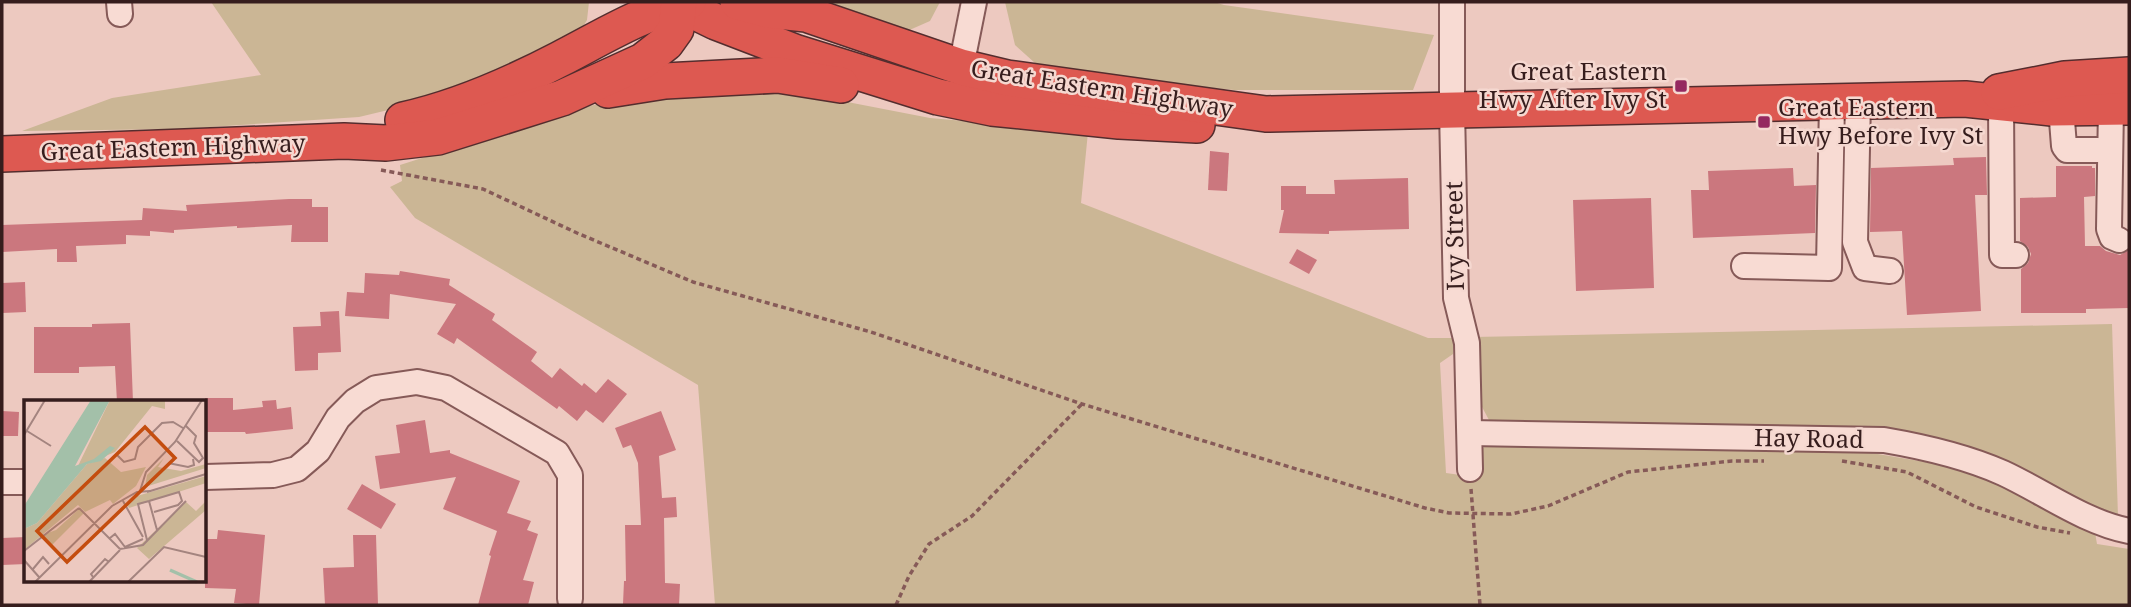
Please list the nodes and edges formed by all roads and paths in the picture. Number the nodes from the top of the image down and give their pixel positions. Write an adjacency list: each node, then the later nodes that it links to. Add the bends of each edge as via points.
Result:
1 (611, 2): 7 (highway, via 610,17)
2 (680, 2): 7 (highway, Great Eastern Highway); 10 (highway, Great Eastern Highway, via 716,22 797,53); 11 (highway, Great Eastern Highway, via 676,29 666,43 643,61)
3 (738, 2): 6 (highway, Great Eastern Highway, via 768,10)
4 (974, 2): 8 (street)
5 (1452, 2): 17 (street, Ivy Street)
6 (793, 8): 8 (highway, Great Eastern Highway)
7 (594, 41): 19 (highway, Great Eastern Highway, via 534,73 440,112 391,123)
8 (961, 67): 18 (highway, Great Eastern Highway, via 1007,78)
9 (2129, 75): 12 (highway, Great Eastern Highway, via 2065,79)
10 (938, 97): 11 (highway, via 778,75 665,81); 18 (highway, Great Eastern Highway, via 1005,109 1209,126)
11 (562, 98): 19 (highway, Great Eastern Highway, via 438,137 386,143)
12 (1965, 99): 13 (highway, Great Eastern Highway); 14 (highway, Great Eastern Highway)
13 (1845, 101): 17 (highway, Great Eastern Highway); 24 (street, via 1829,268); 25 (street, via 1855,242 1865,268)
14 (2001, 103): 16 (highway, Great Eastern Highway); 23 (street, via 2002,255)
15 (2113, 107): 16 (highway, Great Eastern Highway); 20 (street); 20 (street, via 2112,237 2108,240)
16 (2061, 108): 20 (street, via 2067,150)
17 (1452, 110): 18 (highway, Great Eastern Highway); 27 (street, Ivy Street, via 1457,305 1467,343)
18 (1266, 114)
19 (344, 141): 21 (highway, Great Eastern Highway)
20 (2098, 150)
21 (2, 154)
22 (380, 170): 26 (path, via 483,189 693,282 871,332)
23 (2016, 255)
24 (1744, 267)
25 (1890, 271)
26 (1082, 404): 34 (path, via 1424,508); 38 (path, via 972,516 929,544)
27 (1470, 433): 30 (street, Ivy Street); 35 (street, Hay Road, via 1884,440 1966,459)
28 (1774, 460): 34 (path, via 1628,471 1548,506 1511,514)
29 (1842, 461): 36 (path, via 1907,472 1976,507)
30 (1470, 469): 34 (path)
31 (206, 477): 37 (street, via 273,475 297,469 318,451 338,418 376,388 417,382 446,388 556,453 570,475)
32 (2, 482): 33 (street)
33 (24, 482)
34 (1474, 514): 39 (path)
35 (2129, 531)
36 (2075, 534)
37 (570, 599)
38 (896, 605)
39 (1480, 605)

